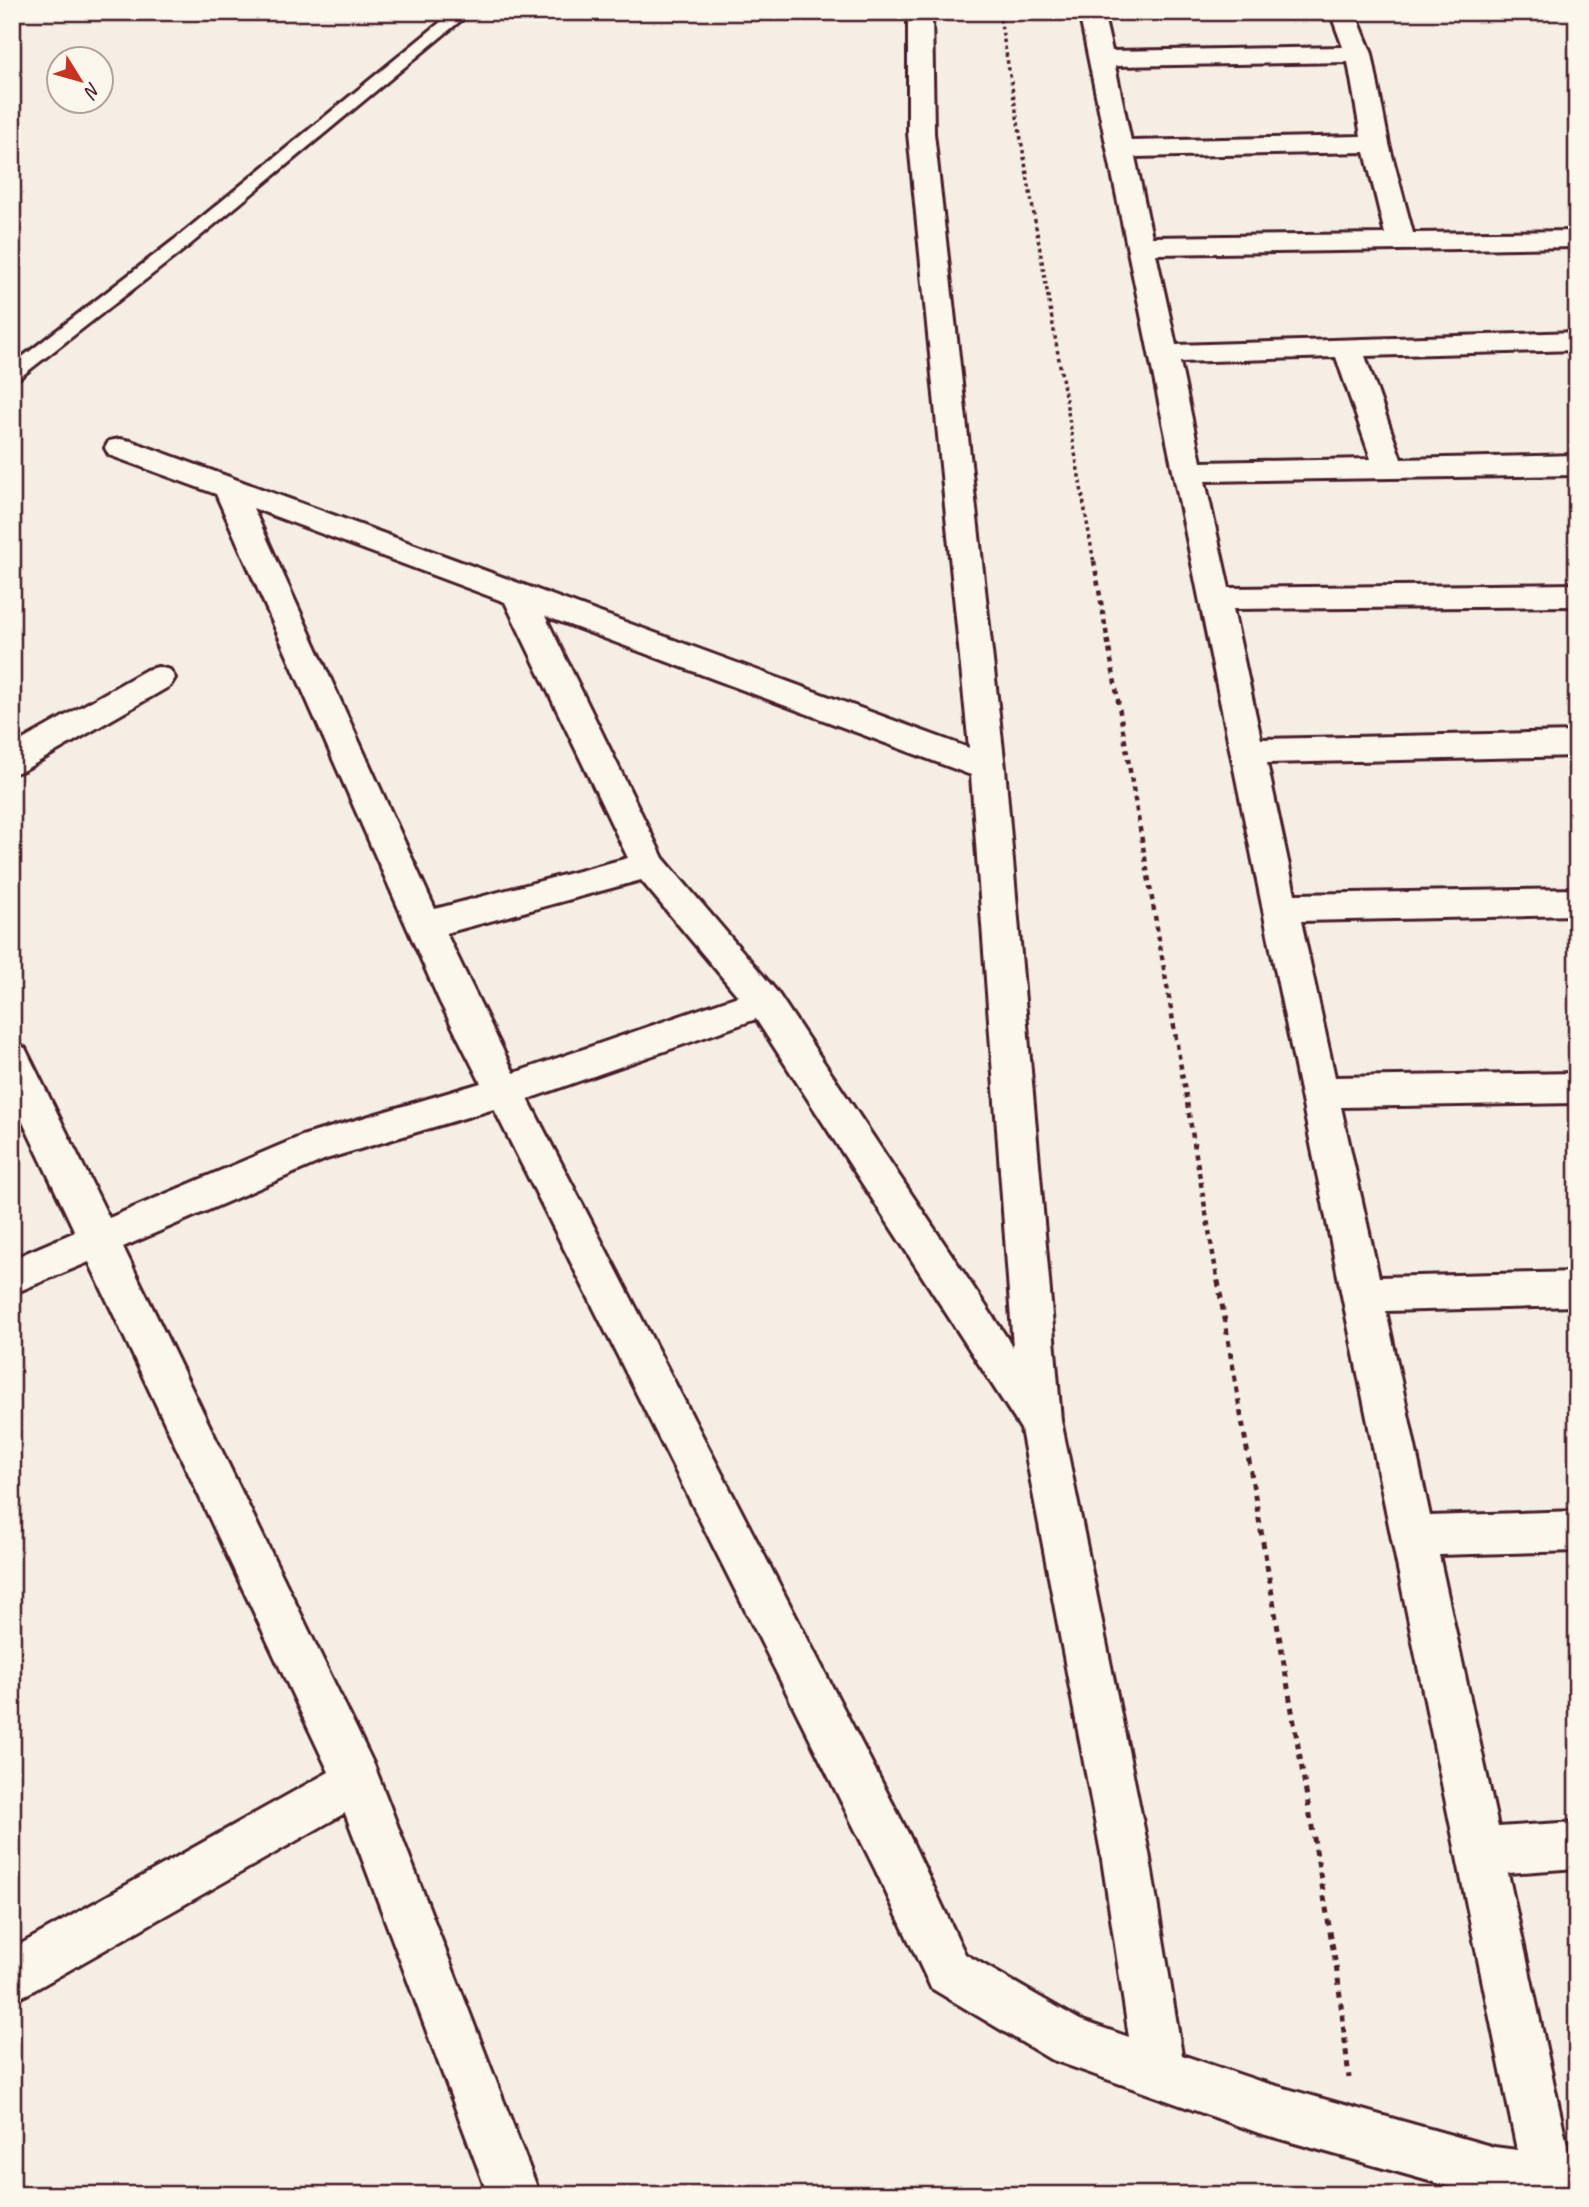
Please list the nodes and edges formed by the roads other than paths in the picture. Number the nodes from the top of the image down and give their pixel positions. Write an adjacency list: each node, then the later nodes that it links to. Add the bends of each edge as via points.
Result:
1 (463, 12): 15 (lane, via 180,244)
2 (920, 12): 28 (street, via 921,132)
3 (1091, 12): 6 (street)
4 (1342, 12): 5 (street)
5 (1359, 54): 6 (street); 7 (street)
6 (1101, 59): 8 (street)
7 (1376, 144): 8 (street); 10 (street)
8 (1120, 149): 11 (street)
9 (1577, 239): 10 (street)
10 (1401, 242): 11 (street)
11 (1141, 246): 14 (street)
12 (1577, 341): 13 (street)
13 (1347, 348): 14 (street); 18 (street)
14 (1163, 354): 19 (street)
15 (12, 374)
16 (120, 448): 20 (street)
17 (1577, 465): 18 (street)
18 (1389, 468): 19 (street)
19 (1189, 472): 23 (street)
20 (228, 487): 21 (street); 32 (street)
21 (519, 594): 28 (street); 29 (street)
22 (1577, 595): 23 (street)
23 (1215, 598): 26 (street)
24 (158, 678): 27 (street)
25 (1577, 744): 26 (street)
26 (1248, 751): 31 (street)
27 (12, 762)
28 (988, 768): 42 (street)
29 (649, 865): 32 (street); 33 (street)
30 (1577, 902): 31 (street)
31 (1280, 908): 37 (street)
32 (425, 925): 36 (street)
33 (764, 1002): 36 (street); 42 (street)
34 (12, 1058): 38 (street)
35 (1577, 1088): 37 (street)
36 (505, 1091): 38 (street, via 316,1147); 49 (street, via 948,1971 1068,2041)
37 (1319, 1091): 41 (street)
38 (101, 1239): 39 (street); 45 (street)
39 (12, 1277)
40 (1577, 1289): 41 (street)
41 (1362, 1295): 44 (street)
42 (1041, 1424): 49 (street, via 1125,1853)
43 (1577, 1531): 44 (street)
44 (1413, 1536): 47 (street)
45 (358, 1781): 48 (street); 51 (street)
46 (1577, 1845): 47 (street)
47 (1480, 1851): 50 (street)
48 (12, 1976)
49 (1160, 2073): 50 (street, via 1356,2135 1494,2173)
50 (1559, 2185)
51 (514, 2195)

